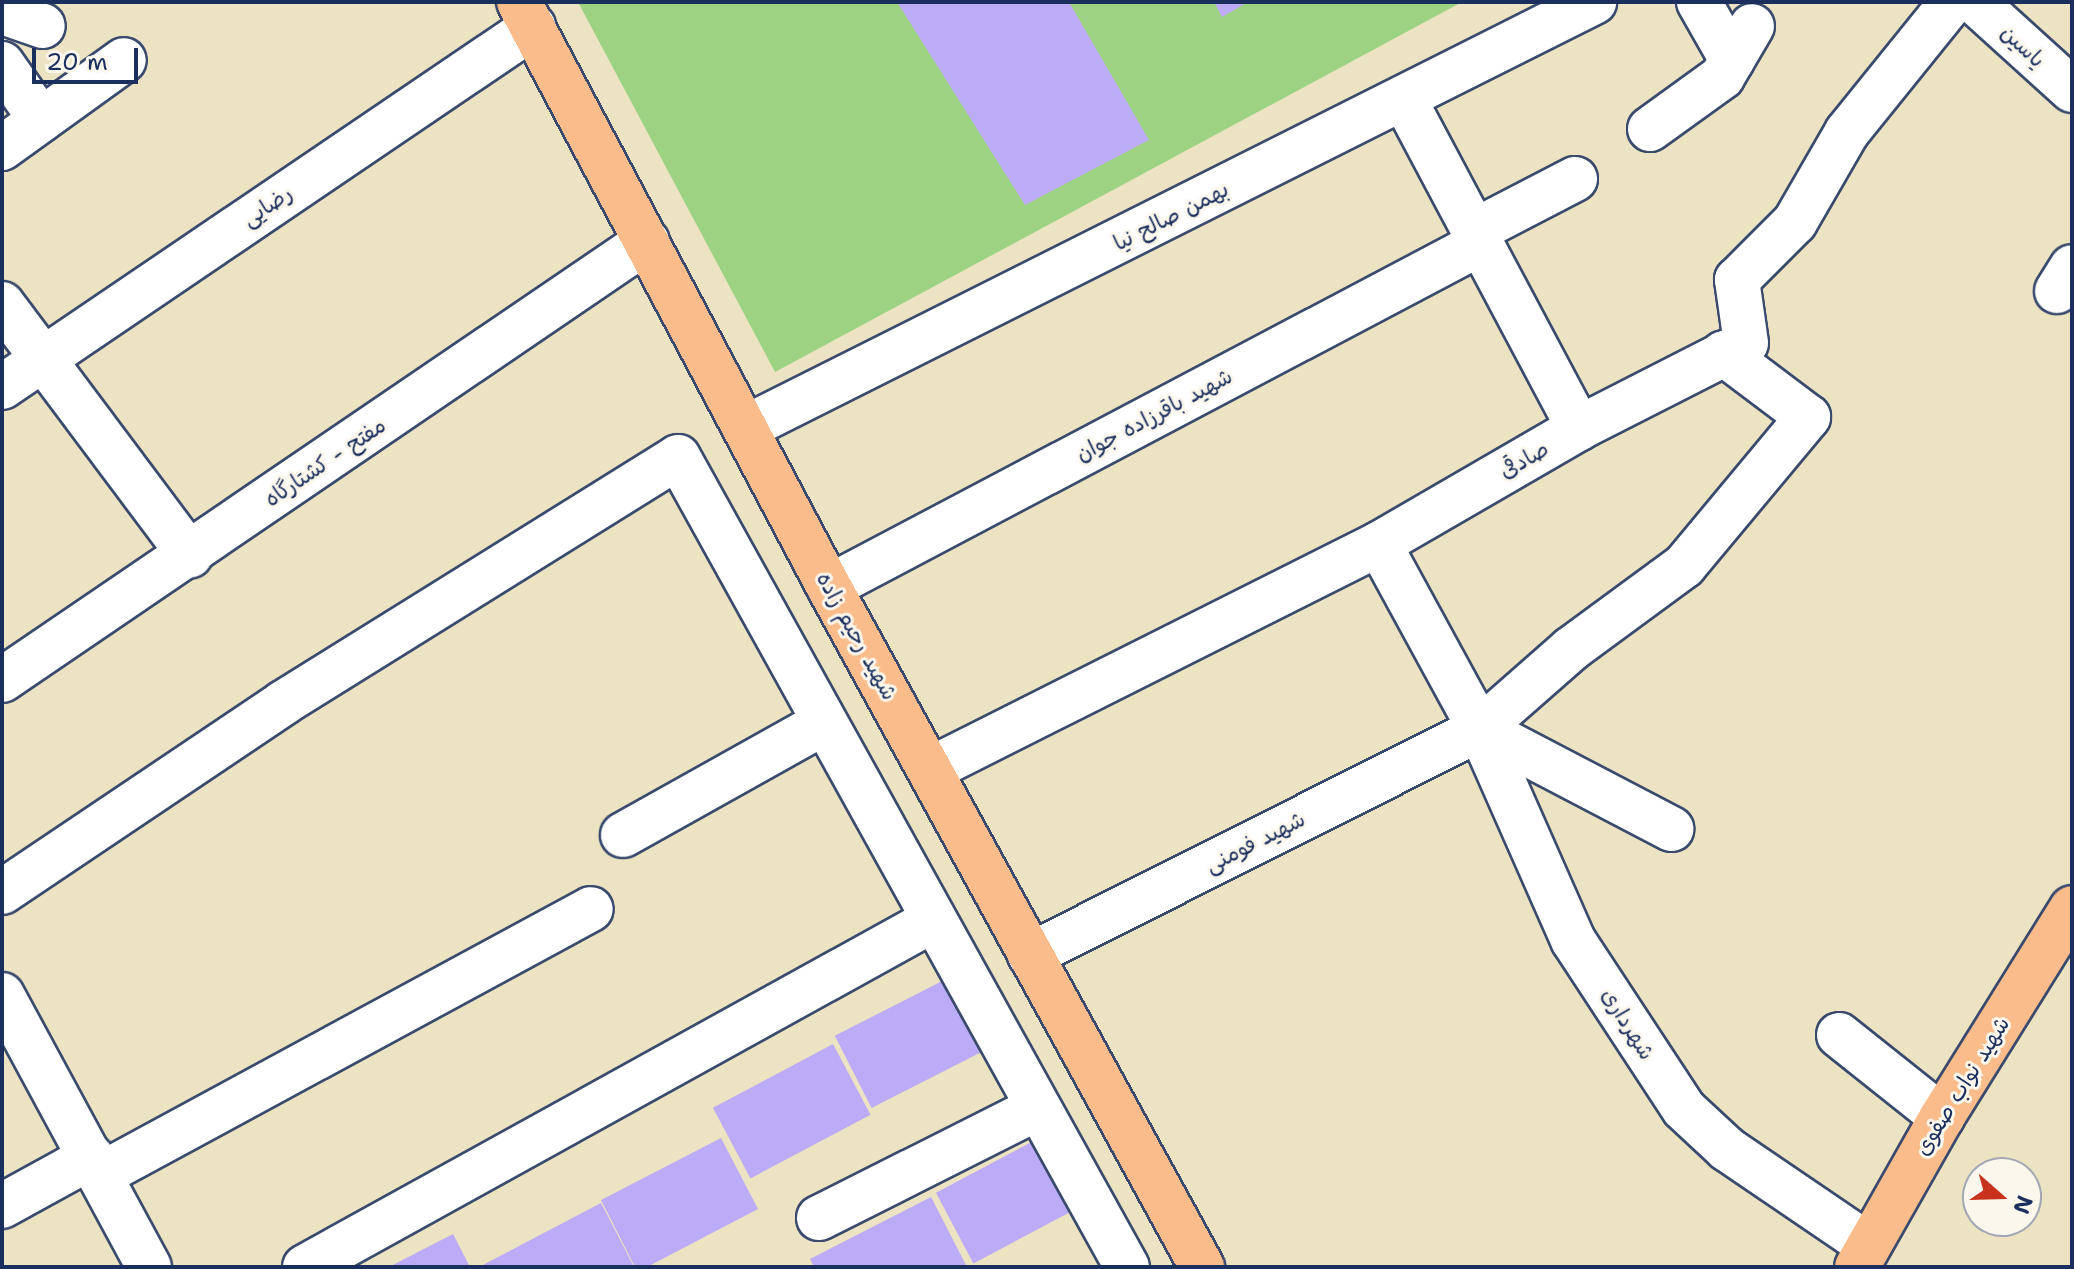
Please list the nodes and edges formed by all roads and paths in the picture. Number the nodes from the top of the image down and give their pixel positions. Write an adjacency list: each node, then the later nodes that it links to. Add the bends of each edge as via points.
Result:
1 (1594, 2): 11 (street, بهمن صالح نیا)
2 (1699, 2): 13 (street, via 1742,43 1722,77)
3 (1952, 2): 19 (street, صادقی, via 1847,132 1795,222 1737,280 1746,343)
4 (1975, 2): 10 (street, یاسین)
5 (2, 12): 7 (street)
6 (526, 14): 17 (main road, شهید رحیم زاده); 20 (street, رضایی)
7 (43, 26)
8 (124, 60): 12 (street)
9 (2, 64): 12 (street)
10 (2072, 90)
11 (1404, 99): 16 (street); 22 (street, بهمن صالح نیا)
12 (41, 120): 14 (street)
13 (1650, 129)
14 (2, 148)
15 (1575, 179): 16 (street, شهید باقرزاده جوان)
16 (1476, 238): 23 (street); 26 (street, شهید باقرزاده جوان)
17 (647, 241): 22 (main road, شهید رحیم زاده); 25 (street, مفتح - کشتارگاه)
18 (2, 304): 20 (street)
19 (1723, 353): 23 (street, صادقی); 29 (street, شهید فومنی, via 1808,417 1684,566 1571,649)
20 (43, 358): 21 (street, رضایی); 25 (street)
21 (2, 387)
22 (747, 427): 26 (main road, شهید رحیم زاده)
23 (1579, 428): 24 (street, صادقی)
24 (1379, 544): 29 (street, شهرداری); 30 (street, صادقی)
25 (190, 555): 27 (street, مفتح - کشتارگاه)
26 (829, 587): 30 (main road, شهید رحیم زاده)
27 (2, 680)
28 (823, 723): 32 (street); 33 (street, via 678,457 283,703); 36 (street)
29 (1480, 729): 31 (street); 37 (street, شهید فومنی); 45 (street, شهرداری, via 1573,940 1684,1109)
30 (931, 769): 37 (main road, شهید رحیم زاده)
31 (1671, 829)
32 (623, 835)
33 (2, 892)
34 (2072, 908): 41 (main road, شهید نواب صفوی)
35 (591, 909): 42 (street)
36 (933, 920): 40 (street); 47 (street)
37 (1030, 955): 49 (main road, شهید رحیم زاده)
38 (2, 995): 42 (street)
39 (1839, 1035): 41 (street)
40 (1038, 1108): 44 (street); 48 (street)
41 (1942, 1117): 45 (main road, شهید نواب صفوی)
42 (95, 1166): 43 (street); 46 (street)
43 (2, 1206)
44 (819, 1218)
45 (1862, 1256)
46 (149, 1267)
47 (305, 1267)
48 (1127, 1267)
49 (1202, 1267)

